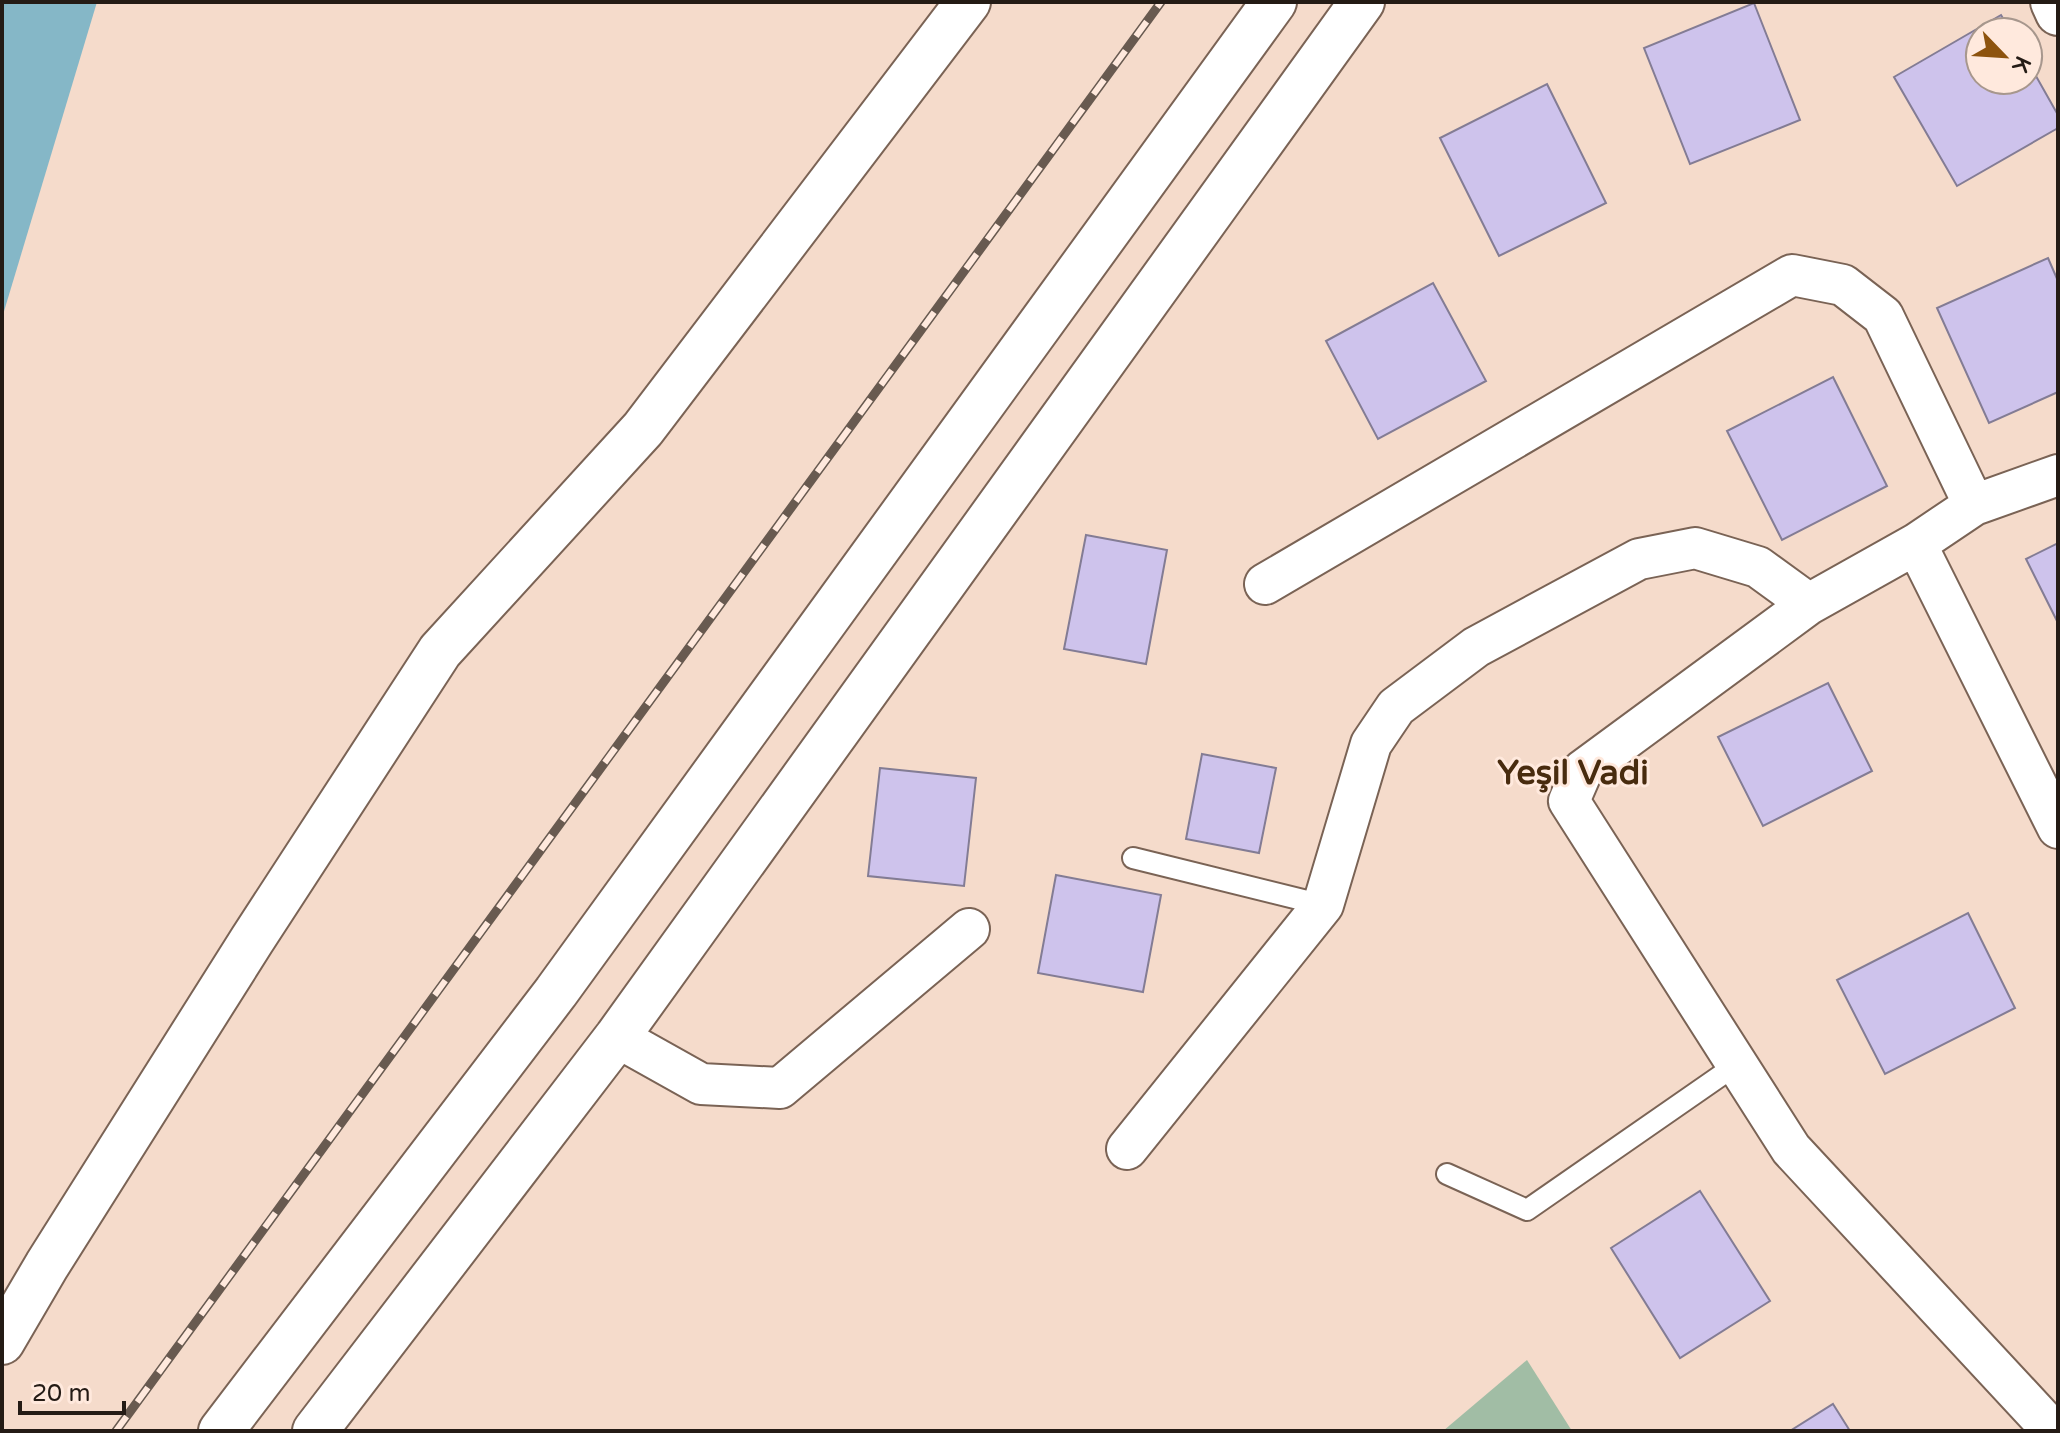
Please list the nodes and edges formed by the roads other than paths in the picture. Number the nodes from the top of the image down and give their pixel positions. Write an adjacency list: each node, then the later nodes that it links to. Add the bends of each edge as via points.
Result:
1 (968, 2): 19 (street, via 643,429 440,651 252,940)
2 (1274, 2): 20 (street, via 556,992)
3 (1362, 2): 15 (street)
4 (2053, 2): 5 (street)
5 (2058, 13)
6 (2058, 475): 7 (street)
7 (1974, 505): 8 (street); 9 (street, via 1883,316 1843,285 1792,275)
8 (1916, 544): 10 (street); 11 (street)
9 (1265, 584)
10 (1809, 604): 13 (street, via 1758,567 1695,548 1639,559 1476,647 1396,707 1371,744); 16 (street, via 1582,771 1569,801)
11 (2058, 828)
12 (1133, 858): 13 (lane)
13 (1323, 905): 17 (street)
14 (969, 929): 15 (street, via 780,1088 701,1084)
15 (617, 1037): 21 (street)
16 (1736, 1065): 18 (lane, via 1527,1210); 22 (street, via 1791,1149)
17 (1127, 1149)
18 (1447, 1174)
19 (2, 1342)
20 (221, 1431)
21 (315, 1431)
22 (2053, 1431)

